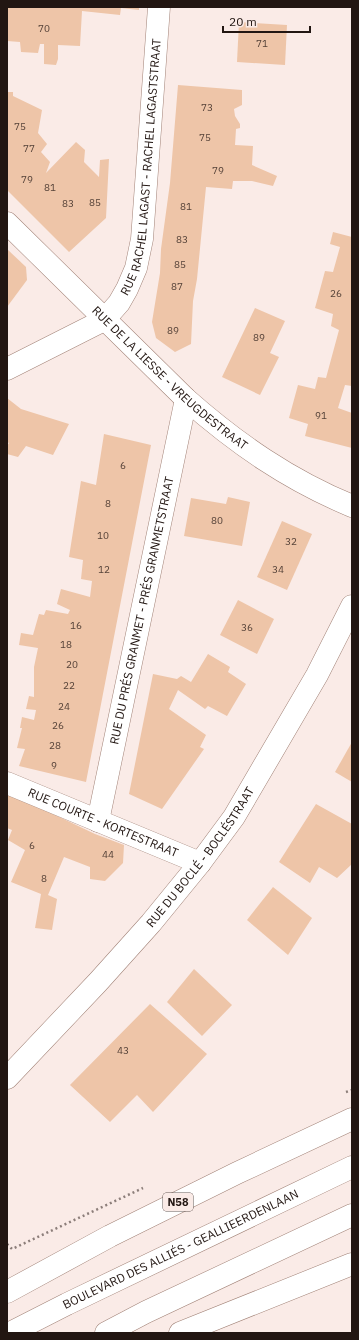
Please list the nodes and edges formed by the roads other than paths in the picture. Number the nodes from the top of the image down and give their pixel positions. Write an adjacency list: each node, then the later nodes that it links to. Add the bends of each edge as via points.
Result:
1 (159, 7): 3 (main road, RUE RACHEL LAGAST - RACHEL LAGASTSTRAAT, via 142,239 136,268 127,289)
2 (7, 224): 3 (main road, RUE DE LA LIESSE - VREUGDESTRAAT)
3 (104, 320): 4 (main road); 5 (main road, RUE DE LA LIESSE - VREUGDESTRAAT)
4 (7, 369)
5 (186, 399): 6 (main road, RUE DE LA LIESSE - VREUGDESTRAAT, via 225,432 271,465); 9 (main road, RUE DU PRÉS GRANMET - PRÉS GRANMETSTRAAT)
6 (352, 506)
7 (352, 606): 10 (main road, RUE DU BOCLÉ - BOCLÉSTRAAT, via 318,675 249,792)
8 (7, 783): 9 (main road, RUE COURTE - KORTESTRAAT)
9 (98, 821): 10 (main road, RUE COURTE - KORTESTRAAT)
10 (200, 863): 11 (main road, RUE DU BOCLÉ - BOCLÉSTRAAT, via 151,923)
11 (7, 1078)
12 (352, 1119): 16 (main road, N58, via 117,1233)
13 (352, 1167): 17 (main road, BOULEVARD DES ALLIÉS - GEALLIEERDENLAAN)
14 (352, 1215): 18 (main road)
15 (352, 1264): 19 (main road)
16 (7, 1292)
17 (10, 1333)
18 (106, 1333)
19 (180, 1333)

